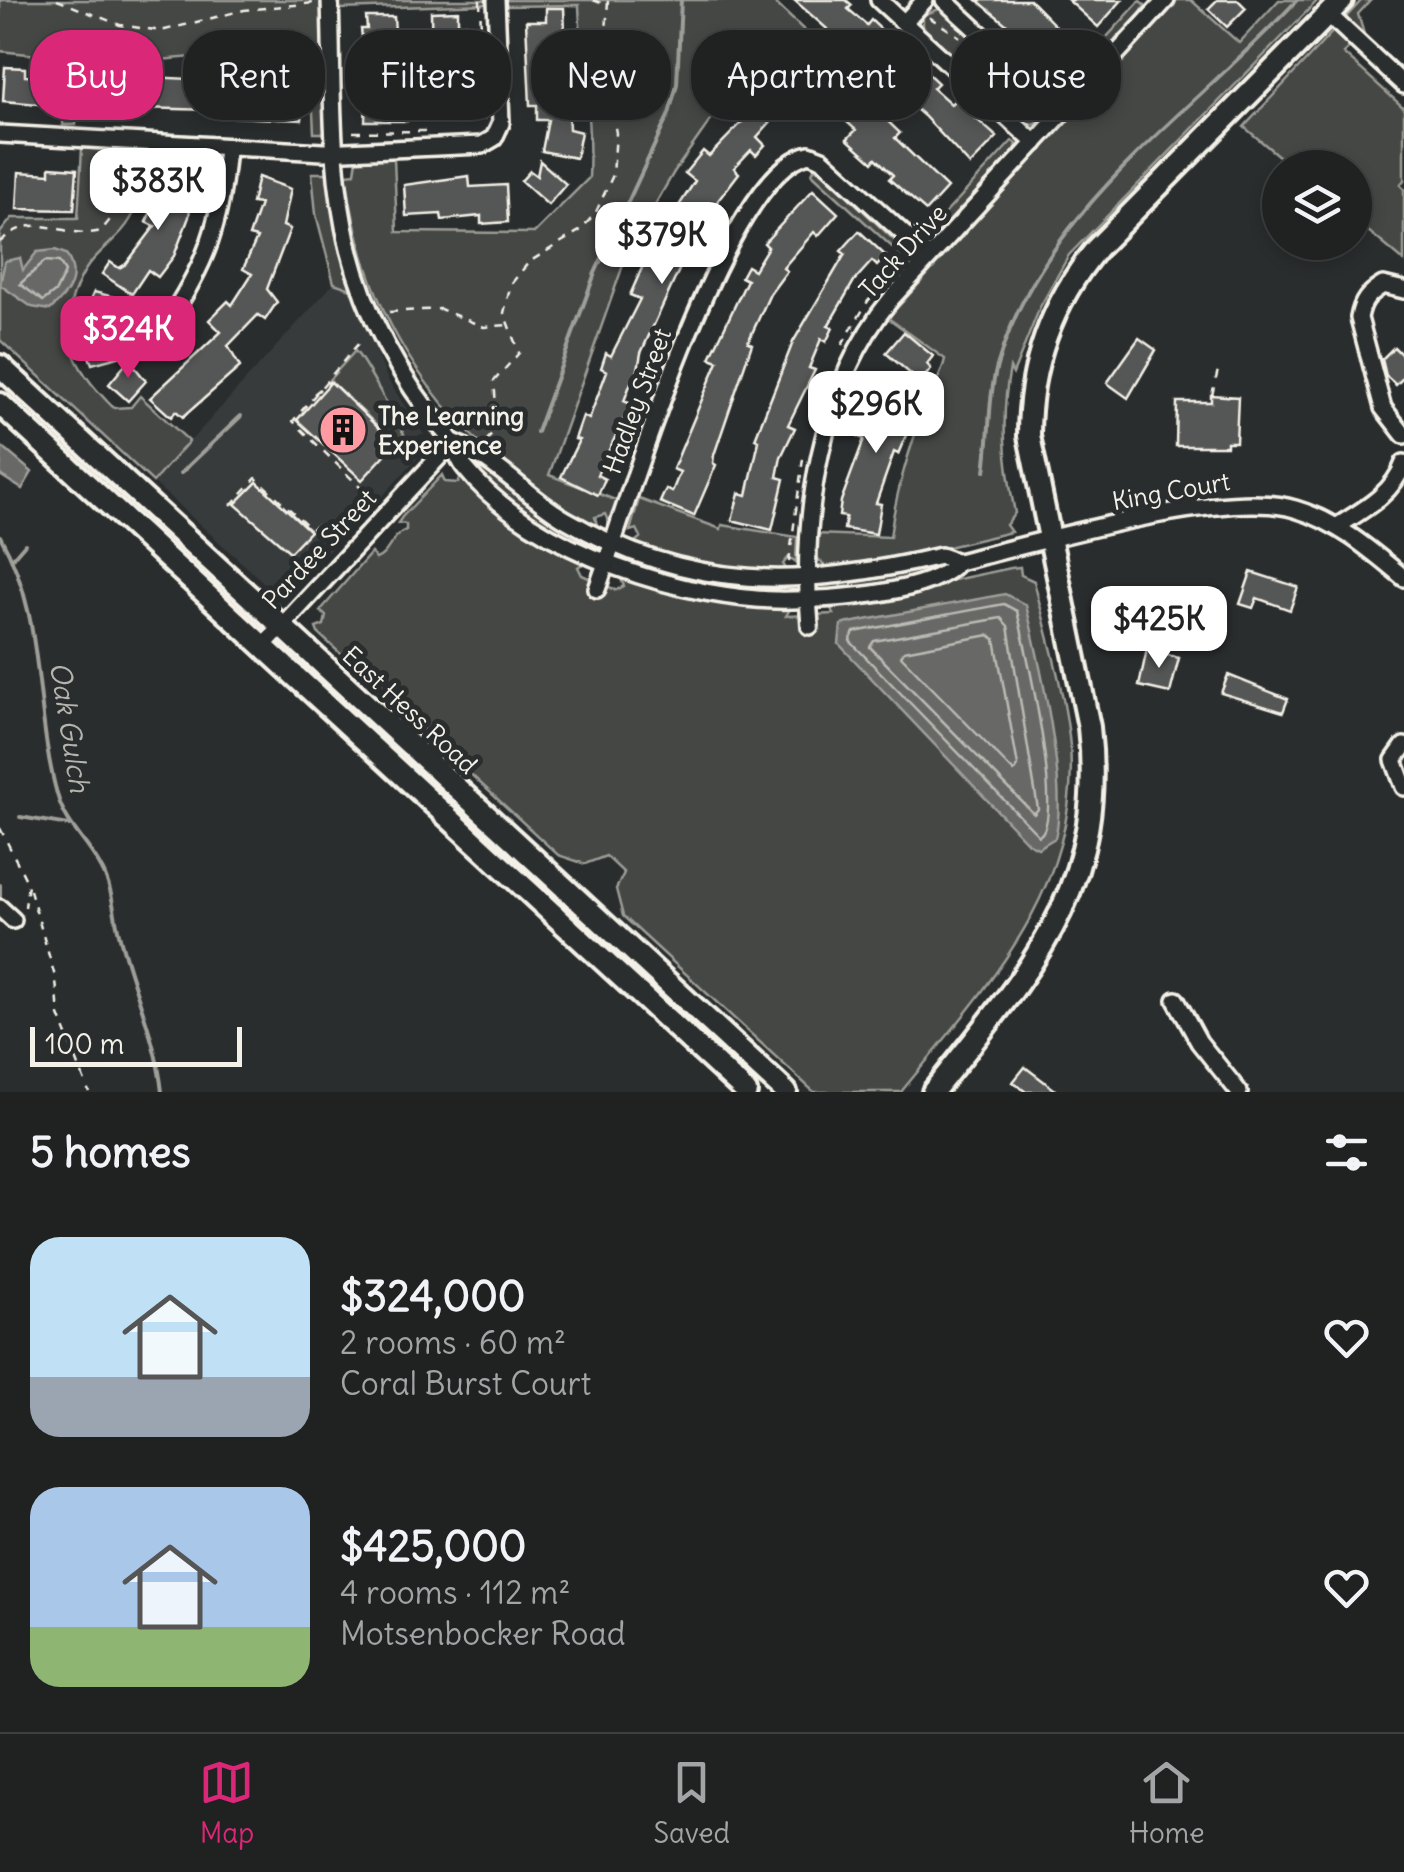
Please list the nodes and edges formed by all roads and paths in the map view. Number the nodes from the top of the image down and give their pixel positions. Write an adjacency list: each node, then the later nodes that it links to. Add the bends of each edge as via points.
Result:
1 (56, 0): 10 (path, via 120,25 161,30 244,10)
2 (346, 0): 3 (path)
3 (389, 0)
4 (480, 0): 20 (path)
5 (496, 0): 25 (street, via 501,123)
6 (593, 0): 11 (path)
7 (879, 0): 14 (street)
8 (944, 0): 16 (street)
9 (1162, 1): 17 (street, Tack Drive)
10 (322, 2): 28 (street)
11 (608, 3): 36 (path, via 604,66 616,133 613,175 581,230 514,278 503,308)
12 (925, 6): 14 (street); 15 (path)
13 (1336, 7): 18 (street); 55 (main road, via 1120,223 1065,292 1045,336 1030,400 1031,458)
14 (904, 23): 26 (street)
15 (953, 30)
16 (976, 30)
17 (1121, 47)
18 (1404, 85)
19 (1056, 120): 26 (street, Tack Drive)
20 (480, 125): 21 (path); 25 (path)
21 (476, 130)
22 (436, 131): 23 (path)
23 (353, 132)
24 (0, 134): 27 (street)
25 (495, 138): 28 (street, via 472,146)
26 (1035, 143): 33 (street, Tack Drive)
27 (227, 148): 28 (street); 37 (street, via 214,241)
28 (335, 152): 47 (street, via 346,234 366,303 400,370)
29 (96, 156): 31 (path)
30 (124, 158): 31 (path)
31 (110, 168): 32 (path, via 118,210 101,231 34,226)
32 (0, 242)
33 (929, 257): 56 (street, Hadley Street, via 808,148 759,199 714,268); 62 (street, Tack Drive, via 875,320 842,392 810,498)
34 (1404, 290): 45 (street, via 1383,286 1370,293 1359,318 1383,408)
35 (388, 312): 36 (path, via 440,309 484,327)
36 (507, 325): 46 (path, via 519,352 494,381 498,428)
37 (164, 327)
38 (358, 344): 42 (path)
39 (0, 366): 65 (main road, East Hess Road)
40 (1219, 366): 43 (path)
41 (330, 381): 42 (path)
42 (313, 394): 49 (path, via 293,421)
43 (1212, 395)
44 (0, 404): 67 (main road)
45 (1404, 435)
46 (486, 441)
47 (453, 442): 56 (street); 58 (street, via 463,466 506,504); 65 (street, Pardee Street)
48 (1404, 463): 53 (street, via 1388,488)
49 (370, 497)
50 (231, 506): 52 (path, via 256,478 311,529)
51 (343, 523): 54 (path)
52 (318, 525)
53 (1336, 527): 55 (street, King Court, via 1292,508 1246,502); 61 (street, King Court)
54 (324, 531)
55 (1047, 540): 57 (street, King Court); 78 (main road, via 1089,726 1093,767 1086,838 1074,885 1036,962)
56 (613, 544): 58 (street, Hadley Street); 62 (street, via 697,570)
57 (958, 562): 62 (street, via 941,556); 64 (street, via 947,576 928,581)
58 (606, 563): 63 (street, Hadley Street); 64 (street, via 706,593)
59 (782, 566): 60 (path)
60 (792, 567)
61 (1404, 578)
62 (808, 581): 64 (street, Tack Drive)
63 (597, 588)
64 (808, 600): 66 (street, Tack Drive)
65 (282, 626): 67 (street, Pardee Street); 77 (main road, East Hess Road)
66 (810, 626)
67 (263, 646): 76 (main road)
68 (1404, 746): 69 (street, via 1394,760)
69 (1404, 787)
70 (0, 828): 71 (path)
71 (30, 890): 73 (path); 75 (path, via 56,980 58,1015)
72 (0, 908): 73 (street)
73 (13, 920)
74 (1176, 1000): 79 (street)
75 (88, 1092)
76 (746, 1092)
77 (786, 1092)
78 (933, 1092)
79 (1239, 1092)

